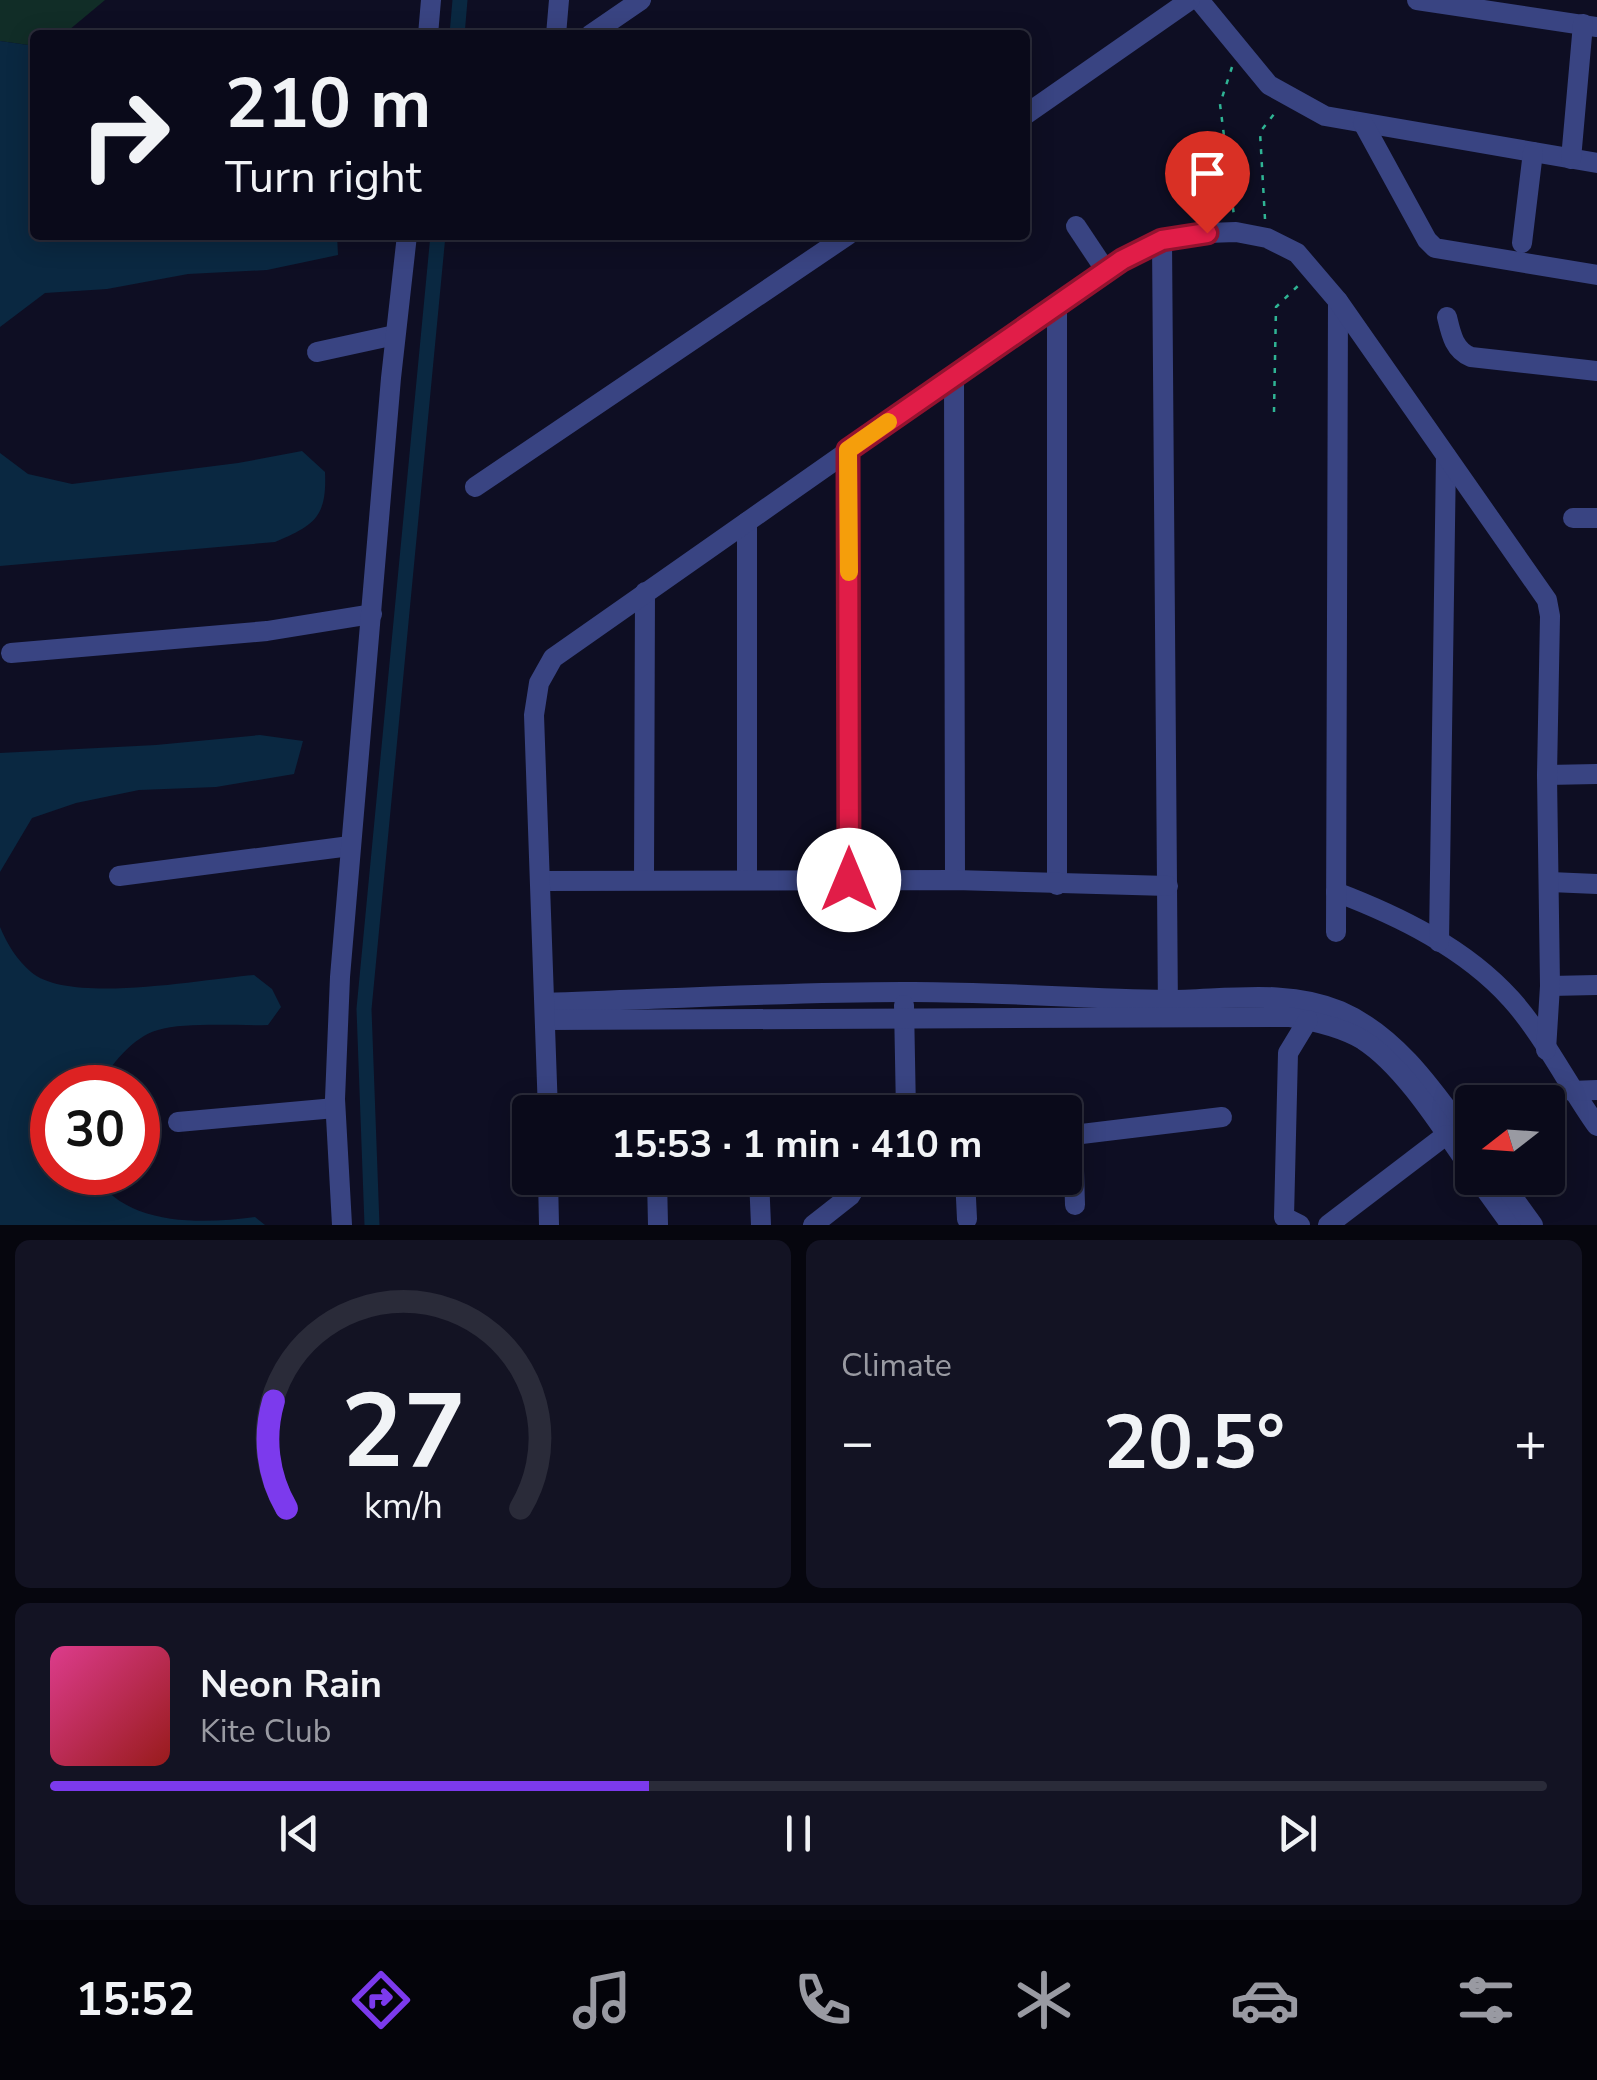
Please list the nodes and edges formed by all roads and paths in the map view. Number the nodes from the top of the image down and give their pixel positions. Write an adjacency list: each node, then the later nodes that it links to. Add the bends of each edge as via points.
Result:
1 (431, 0): 8 (street)
2 (559, 0): 9 (street)
3 (641, 0): 10 (street)
4 (1190, 0): 13 (street)
5 (1199, 0): 11 (street)
6 (1417, 0): 7 (street)
7 (1590, 26): 16 (street)
8 (428, 30)
9 (556, 30)
10 (597, 30)
11 (1237, 49): 12 (street, via 1269,85); 19 (path, via 1220,104)
12 (1289, 96): 14 (street, via 1325,116); 20 (path, via 1260,132)
13 (1030, 112)
14 (1363, 123): 15 (street); 27 (street, via 1435,248)
15 (1534, 152): 16 (street); 24 (street)
16 (1570, 159): 17 (street)
17 (1597, 163)
18 (1076, 226): 25 (street)
19 (1236, 232): 20 (street); 23 (street)
20 (1266, 238): 26 (street, via 1297,253)
21 (406, 240): 31 (street)
22 (841, 240): 38 (street)
23 (1162, 240): 25 (street); 57 (street)
24 (1522, 243)
25 (1106, 271): 29 (street)
26 (1312, 271): 28 (street); 35 (path, via 1276,307)
27 (1597, 275)
28 (1338, 302): 37 (street); 58 (street)
29 (1057, 306): 34 (street); 56 (street)
30 (1447, 317): 33 (street, via 1452,339 1471,358)
31 (395, 335): 32 (street); 43 (street)
32 (317, 352)
33 (1597, 371)
34 (954, 377): 36 (street); 52 (street)
35 (1274, 412)
36 (848, 450): 41 (street); 51 (street)
37 (1446, 456): 46 (street, via 1547,600); 60 (street)
38 (476, 487)
39 (1574, 518): 40 (street)
40 (1597, 518)
41 (747, 522): 42 (street); 50 (street)
42 (644, 592): 49 (street); 53 (street, via 553,658 539,683 534,716)
43 (372, 614): 44 (street, via 266,631); 47 (street)
44 (12, 652)
45 (1597, 774): 46 (street)
46 (1547, 775): 54 (street)
47 (350, 846): 48 (street); 73 (street)
48 (119, 876)
49 (644, 880): 50 (street); 53 (street)
50 (747, 880): 51 (street)
51 (849, 880): 52 (street)
52 (955, 880): 56 (street)
53 (540, 881): 65 (street)
54 (1550, 882): 55 (street); 62 (street)
55 (1597, 884)
56 (1057, 885): 57 (street)
57 (1168, 886): 64 (street)
58 (1336, 892): 59 (street); 60 (street)
59 (1336, 932)
60 (1439, 942): 68 (street, via 1512,1000)
61 (1597, 984): 62 (street)
62 (1550, 986): 68 (street)
63 (904, 992): 64 (street); 65 (street); 66 (street)
64 (1169, 1000): 66 (street); 67 (street); 75 (street, via 1263,997 1340,1011 1372,1029 1420,1072)
65 (546, 1011): 66 (street); 71 (street)
66 (904, 1016): 72 (street)
67 (1308, 1020): 79 (street, via 1364,1041 1414,1090); 95 (street, via 1288,1052 1286,1083 1284,1217)
68 (1546, 1050): 70 (street)
69 (1597, 1090): 70 (street)
70 (1571, 1091): 77 (street)
71 (548, 1095)
72 (906, 1095)
73 (335, 1108): 76 (street); 90 (street)
74 (1222, 1117): 78 (street)
75 (1455, 1120)
76 (178, 1122)
77 (1597, 1126)
78 (1082, 1134)
79 (1446, 1135): 80 (street); 96 (street)
80 (1455, 1147)
81 (548, 1195): 91 (street)
82 (657, 1195): 92 (street)
83 (760, 1195): 93 (street)
84 (851, 1195): 94 (street)
85 (966, 1195): 89 (street)
86 (1074, 1195): 87 (street)
87 (1075, 1205)
88 (1509, 1211): 97 (street)
89 (967, 1219)
90 (342, 1225)
91 (548, 1225)
92 (658, 1225)
93 (762, 1225)
94 (812, 1225)
95 (1300, 1225)
96 (1328, 1225)
97 (1532, 1225)

